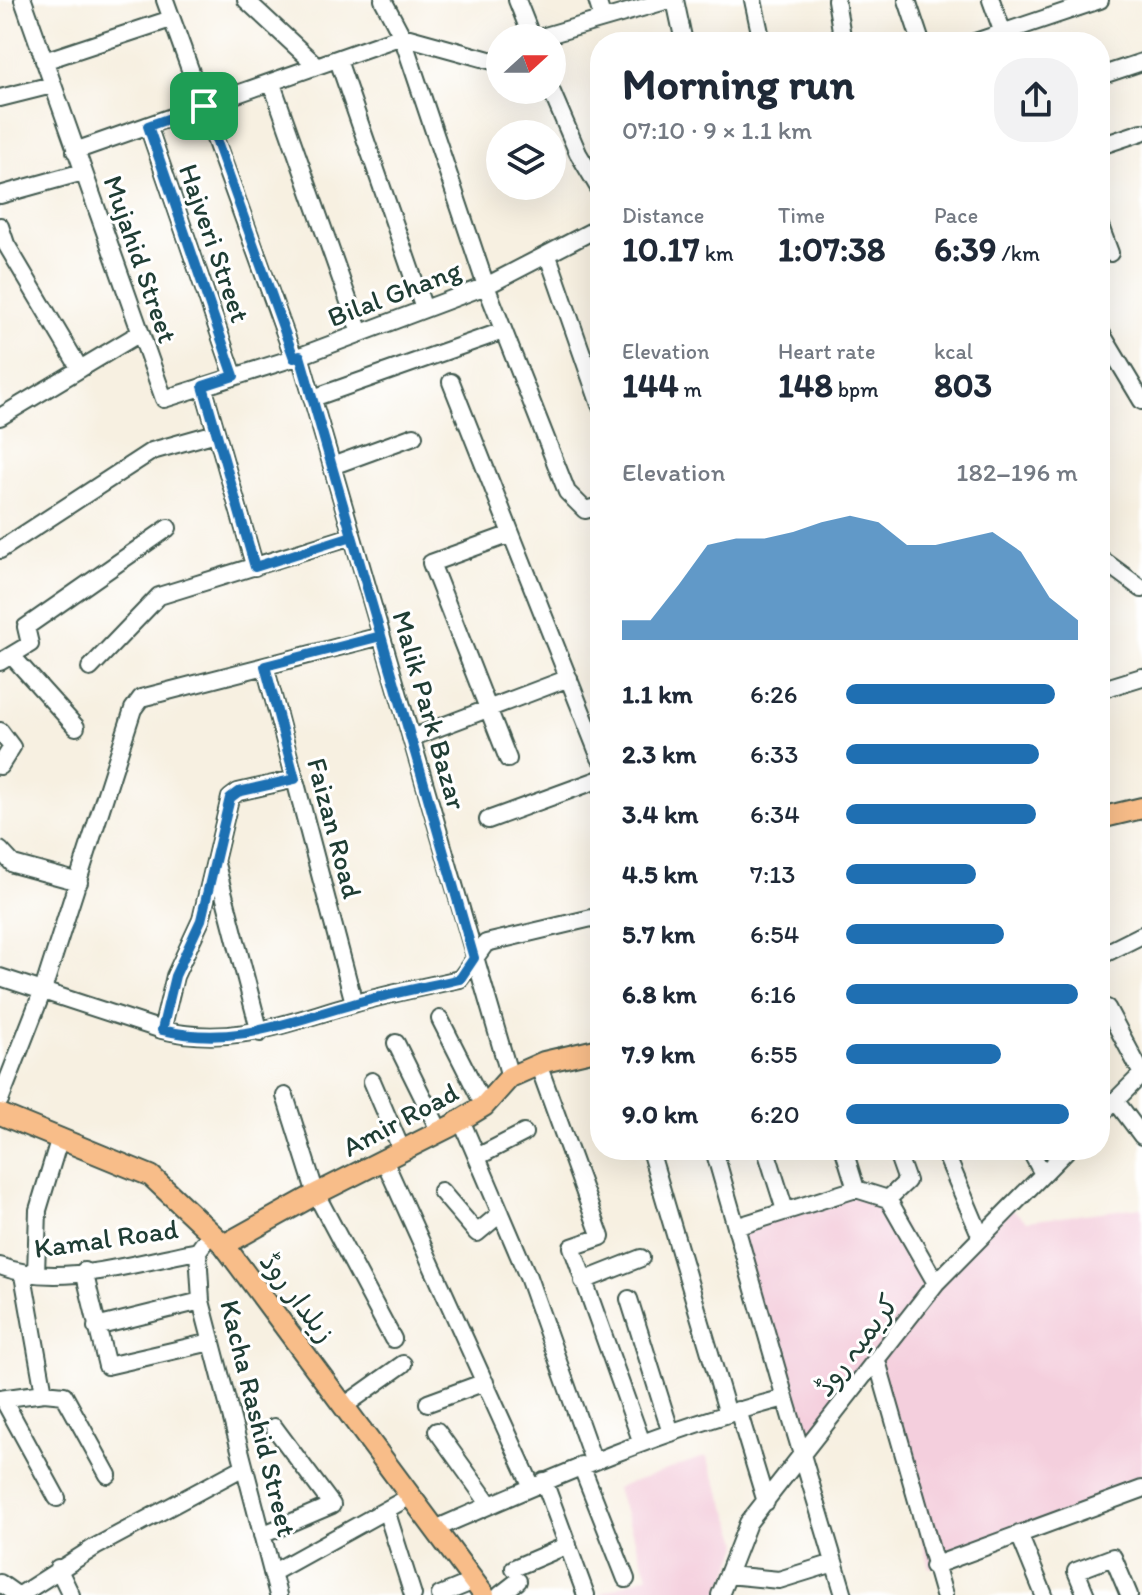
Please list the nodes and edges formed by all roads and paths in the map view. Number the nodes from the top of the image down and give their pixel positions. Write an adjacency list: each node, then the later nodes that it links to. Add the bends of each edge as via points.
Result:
1 (23, 0): 26 (street, Mujahid Street)
2 (165, 0): 13 (street, Malik Park Bazar)
3 (246, 0): 28 (street)
4 (383, 0): 23 (street)
5 (517, 0): 15 (street)
6 (597, 0): 14 (street)
7 (672, 0): 14 (street); 17 (street)
8 (753, 0): 18 (street)
9 (836, 0): 19 (street)
10 (907, 0): 20 (street)
11 (991, 0): 21 (street)
12 (1100, 0): 22 (street)
13 (171, 19): 26 (street); 34 (street, Malik Park Bazar)
14 (603, 19): 16 (street)
15 (528, 24)
16 (566, 29)
17 (681, 32)
18 (760, 32)
19 (841, 32)
20 (918, 32)
21 (1003, 32)
22 (1006, 32)
23 (402, 36): 24 (street); 25 (street); 45 (street)
24 (486, 59)
25 (338, 60): 28 (street); 46 (street)
26 (44, 61): 31 (street, Mujahid Street)
27 (1142, 62): 29 (street)
28 (317, 66): 30 (street)
29 (1110, 73)
30 (272, 84): 34 (street); 49 (street)
31 (52, 85): 32 (street); 38 (street, Mujahid Street)
32 (0, 98)
33 (557, 104): 40 (street)
34 (204, 106): 35 (street); 51 (street, Malik Park Bazar)
35 (148, 126): 38 (street); 53 (street, Hajveri Street)
36 (1142, 132): 37 (street)
37 (1110, 143)
38 (75, 151): 39 (street, Mujahid Street)
39 (83, 172): 41 (street); 48 (street, Mujahid Street)
40 (590, 173)
41 (0, 195)
42 (0, 226): 52 (street)
43 (590, 233): 44 (street)
44 (548, 256): 45 (street); 54 (street)
45 (486, 286): 46 (street, Bilal Ghang); 47 (street, Bilal Ghang)
46 (424, 309): 49 (street, Bilal Ghang)
47 (503, 331): 57 (street); 63 (street, Bilal Ghang, via 567,492 585,510)
48 (140, 333): 52 (street); 56 (street, Mujahid Street, via 164,399)
49 (360, 333): 51 (street, Bilal Ghang)
50 (1110, 348): 58 (street)
51 (297, 357): 53 (street, Mujahid Street); 57 (street, Malik Park Bazar)
52 (80, 369): 59 (street)
53 (234, 376): 56 (street, Mujahid Street)
54 (590, 376)
55 (451, 382): 65 (street)
56 (203, 386): 60 (street)
57 (313, 398): 62 (street, Malik Park Bazar)
58 (1142, 401)
59 (0, 417)
60 (216, 433): 67 (street, via 152,451); 69 (street)
61 (414, 436): 62 (street)
62 (332, 466): 66 (street, Malik Park Bazar)
63 (590, 509)
64 (168, 528): 72 (street, via 26,627 30,644)
65 (511, 534): 76 (street); 78 (street, via 431,563)
66 (352, 536): 69 (street); 71 (street, Malik Park Bazar)
67 (0, 550)
68 (1110, 565): 70 (street)
69 (255, 567): 74 (street, via 154,599)
70 (1142, 589)
71 (381, 636): 73 (street); 82 (street, Malik Park Bazar)
72 (6, 659): 79 (street)
73 (265, 666): 85 (street, Faizan Road); 92 (street, via 141,698 133,709)
74 (90, 668)
75 (1142, 677): 77 (street)
76 (569, 678): 78 (street); 81 (street)
77 (1110, 687)
78 (487, 709): 82 (street); 83 (street)
79 (76, 727)
80 (0, 731): 84 (street, via 12,747)
81 (590, 732)
82 (411, 738): 96 (street, Malik Park Bazar)
83 (508, 759)
84 (0, 766)
85 (295, 779): 91 (street, via 233,794); 99 (street, Faizan Road)
86 (590, 783): 89 (street)
87 (1142, 808): 88 (main road)
88 (1110, 816)
89 (488, 820)
90 (0, 850): 92 (street, via 13,864)
91 (216, 862): 102 (street, via 201,920 175,976); 103 (street)
92 (79, 882): 98 (street)
93 (590, 919): 96 (street, via 486,943)
94 (1142, 935): 95 (street)
95 (1110, 951)
96 (474, 958): 99 (street, via 460,979); 108 (street, Malik Park Bazar)
97 (0, 977): 98 (street)
98 (43, 990): 102 (street); 111 (street)
99 (354, 1003): 103 (street)
100 (1110, 1014): 107 (street)
101 (440, 1019): 114 (street)
102 (162, 1030): 103 (street, via 188,1037)
103 (260, 1033)
104 (396, 1043): 117 (street)
105 (590, 1051): 106 (main road, Amir Road)
106 (538, 1064): 108 (main road, Amir Road); 146 (street, via 601,1237 572,1247)
107 (1142, 1074): 112 (street)
108 (510, 1077): 114 (main road, Amir Road)
109 (372, 1081): 121 (street)
110 (285, 1096): 134 (street)
111 (0, 1100)
112 (1115, 1100): 113 (street); 119 (street)
113 (1110, 1105)
114 (484, 1106): 116 (main road, Amir Road)
115 (0, 1114): 120 (main road, زیلدار روڈ)
116 (461, 1120): 117 (main road, Amir Road); 122 (street)
117 (440, 1132): 121 (main road, Amir Road)
118 (524, 1133): 122 (street)
119 (1141, 1133)
120 (60, 1137): 140 (main road, زیلدار روڈ, via 151,1176); 145 (street, via 38,1210)
121 (393, 1155): 134 (main road, Amir Road); 155 (street)
122 (477, 1157): 137 (street)
123 (653, 1160): 161 (street)
124 (717, 1160): 138 (street)
125 (769, 1160): 136 (street)
126 (847, 1160): 132 (street)
127 (900, 1160): 135 (street, via 907,1181)
128 (948, 1160): 139 (street)
129 (1035, 1160): 131 (street)
130 (1057, 1160): 131 (street, کریمیہ روڈ)
131 (1043, 1174): 139 (street, کریمیہ روڈ)
132 (856, 1189): 135 (street); 136 (street)
133 (441, 1191): 137 (street, via 477,1233)
134 (316, 1194): 140 (main road, Amir Road); 151 (street)
135 (888, 1199): 147 (street)
136 (785, 1210): 138 (street)
137 (501, 1213): 167 (street, via 528,1277)
138 (736, 1227): 157 (street)
139 (981, 1237): 147 (street, کریمیہ روڈ)
140 (218, 1239): 141 (street, Kamal Road); 160 (main road, زیلدار روڈ)
141 (198, 1251): 144 (street, Kamal Road); 149 (street, Kacha Rashid Street)
142 (641, 1258): 146 (street)
143 (0, 1266): 145 (street, Kamal Road)
144 (84, 1271): 145 (street, Kamal Road); 150 (street)
145 (29, 1274): 156 (street)
146 (583, 1281): 165 (street)
147 (936, 1283): 153 (street, کریمیہ روڈ)
148 (629, 1299): 164 (street)
149 (201, 1301): 150 (street); 152 (street, Kacha Rashid Street)
150 (96, 1327): 152 (street, via 107,1366)
151 (393, 1339)
152 (211, 1342): 168 (street, Kacha Rashid Street)
153 (877, 1361): 166 (street, کریمیہ روڈ); 182 (street)
154 (403, 1364): 160 (street)
155 (485, 1382): 159 (street); 170 (street)
156 (44, 1393): 158 (street); 169 (street, via 64,1395)
157 (785, 1398): 161 (street); 166 (street)
158 (2, 1399): 173 (street)
159 (428, 1403)
160 (344, 1406): 172 (main road, زیلدار روڈ)
161 (733, 1412): 164 (street); 174 (street)
162 (274, 1427): 179 (street, via 332,1505)
163 (437, 1431): 175 (street)
164 (671, 1433): 165 (street)
165 (642, 1443): 167 (street)
166 (802, 1459): 174 (street, کریمیہ روڈ); 181 (street)
167 (587, 1462): 170 (street); 186 (street)
168 (242, 1468): 179 (street, Kacha Rashid Street); 183 (street)
169 (108, 1475)
170 (538, 1484): 175 (street); 180 (street)
171 (1142, 1489): 178 (street)
172 (411, 1496): 176 (street); 177 (main road, زیلدار روڈ)
173 (57, 1498)
174 (766, 1502): 185 (street, کریمیہ روڈ, via 748,1523)
175 (490, 1505): 177 (street)
176 (386, 1510): 184 (street); 192 (street)
177 (435, 1529): 188 (main road, زیلدار روڈ)
178 (1019, 1534): 182 (street); 199 (street)
179 (262, 1535): 184 (street, Kacha Rashid Street)
180 (568, 1545): 194 (street, via 516,1574); 195 (street)
181 (834, 1563): 185 (street, via 779,1580); 197 (street)
182 (933, 1566): 198 (street)
183 (58, 1568): 189 (street); 190 (street)
184 (272, 1573): 191 (street, Kacha Rashid Street)
185 (728, 1575): 196 (street, کریمیہ روڈ)
186 (626, 1579)
187 (0, 1583): 189 (street)
188 (479, 1588): 193 (street)
189 (18, 1595)
190 (71, 1595)
191 (278, 1595)
192 (413, 1595)
193 (440, 1595)
194 (500, 1595)
195 (586, 1595)
196 (720, 1595)
197 (844, 1595)
198 (944, 1595)
199 (1044, 1595)
200 (1086, 1595): 201 (street, via 1076,1571 1113,1557)
201 (1129, 1595)

